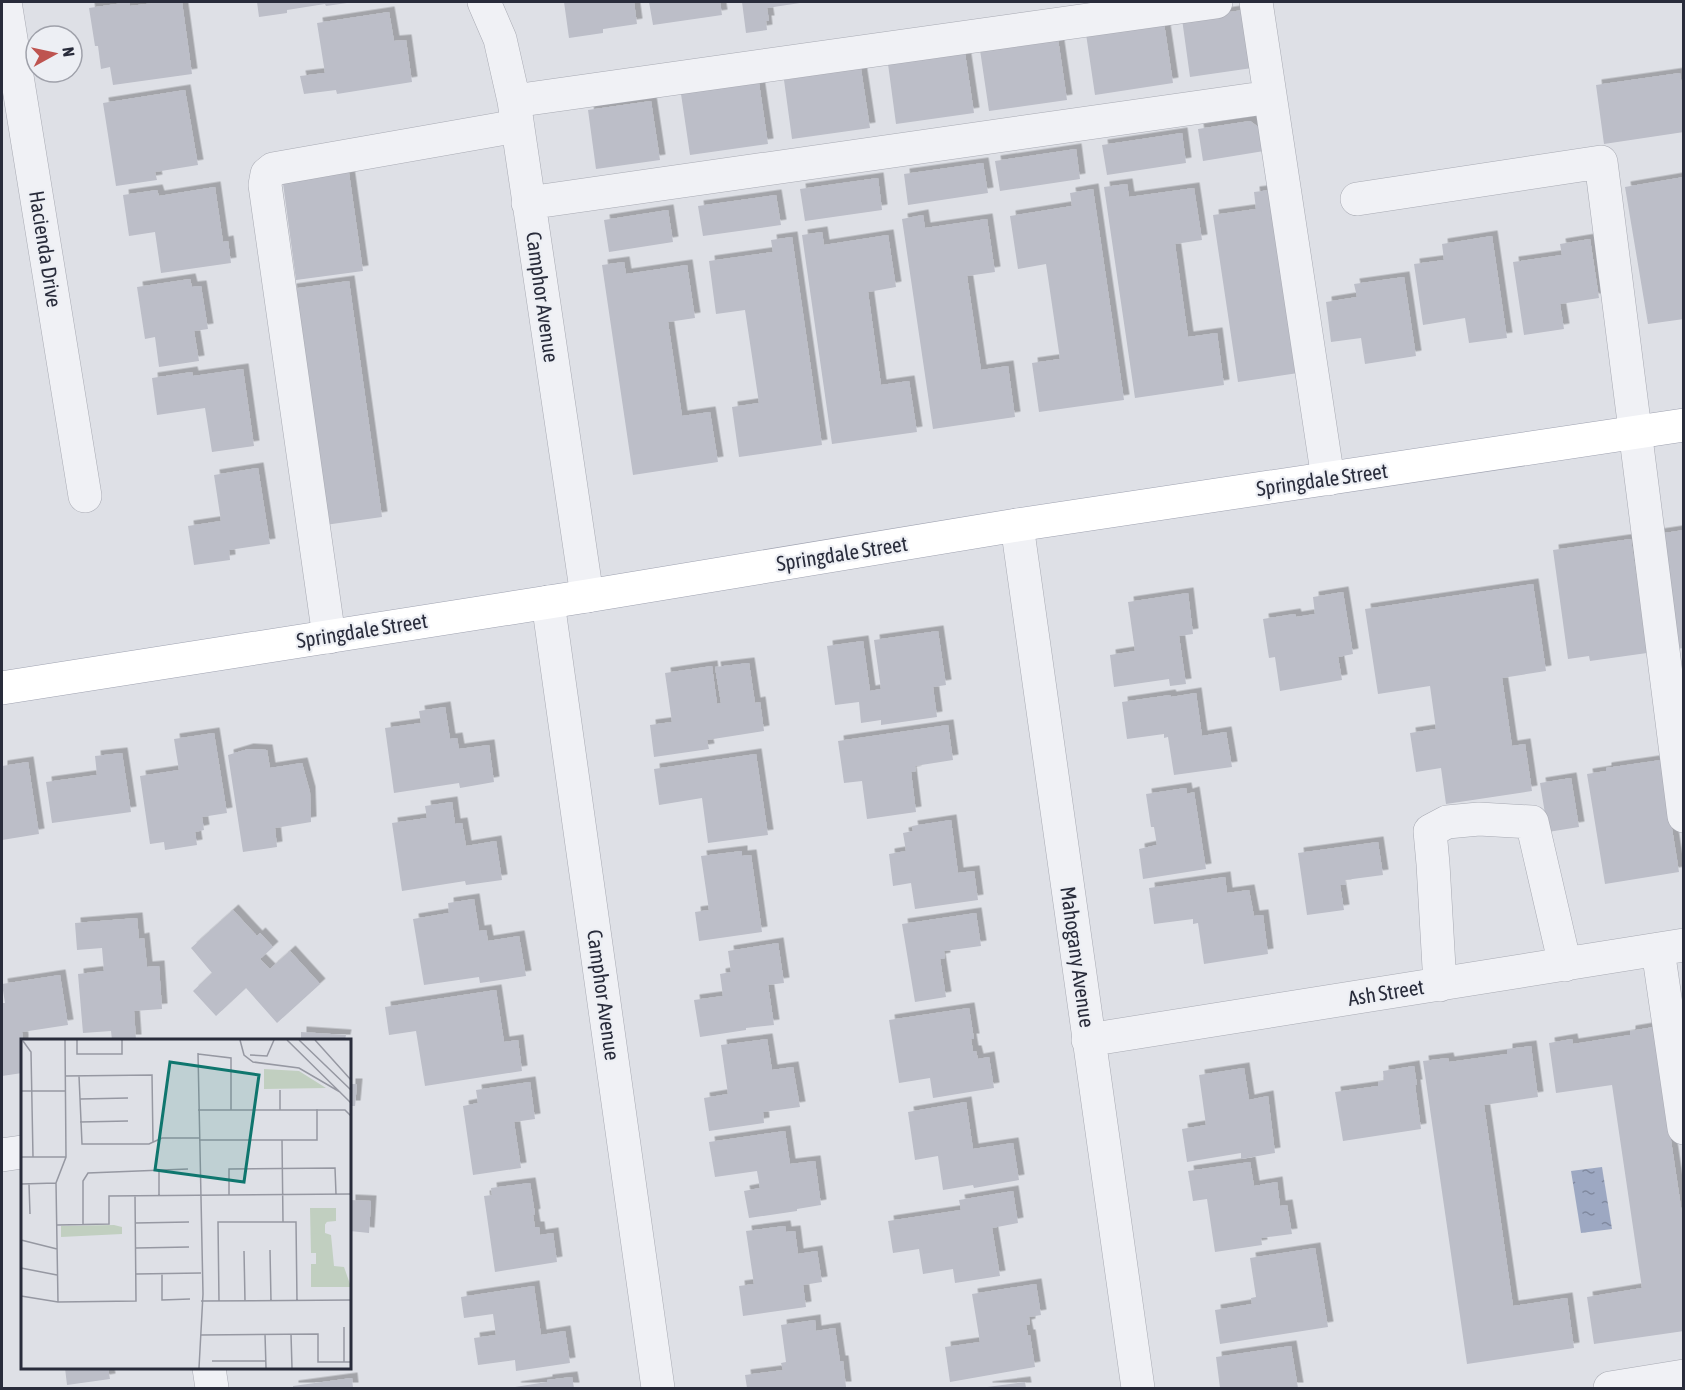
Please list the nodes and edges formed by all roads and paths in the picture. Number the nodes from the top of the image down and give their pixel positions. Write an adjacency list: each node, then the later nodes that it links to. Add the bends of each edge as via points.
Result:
1 (5, 2): 5 (street, Hacienda Drive)
2 (484, 2): 7 (street, Camphor Avenue, via 500,39)
3 (1216, 2): 7 (street)
4 (1256, 2): 6 (street)
5 (8, 60): 13 (street, Hacienda Drive)
6 (1270, 98): 9 (street); 12 (street)
7 (515, 113): 9 (street, Camphor Avenue); 17 (street, via 273,169 267,174 265,185)
8 (1357, 199): 11 (street, via 1601,162)
9 (528, 203): 15 (street, Camphor Avenue)
10 (1683, 425): 11 (main road, Springdale Street)
11 (1635, 433): 12 (main road, Springdale Street); 19 (street)
12 (1328, 479): 14 (main road, Springdale Street)
13 (85, 496)
14 (1017, 525): 15 (main road, Springdale Street); 23 (street, Mahogany Avenue)
15 (586, 596): 16 (main road, Springdale Street)
16 (548, 602): 17 (main road, Springdale Street); 30 (street, Camphor Avenue)
17 (329, 637): 18 (main road, Springdale Street)
18 (2, 688)
19 (1683, 816)
20 (1671, 948): 21 (street, Ash Street); 24 (street)
21 (1565, 965): 22 (street, Ash Street); 22 (street, via 1532,822 1447,822 1430,831)
22 (1440, 985): 23 (street, Ash Street)
23 (1088, 1040): 31 (street, Mahogany Avenue)
24 (1683, 1128)
25 (21, 1152): 26 (street)
26 (2, 1155)
27 (209, 1369): 29 (street)
28 (1683, 1376): 32 (street)
29 (213, 1389)
30 (658, 1389)
31 (1138, 1389)
32 (1610, 1389)

